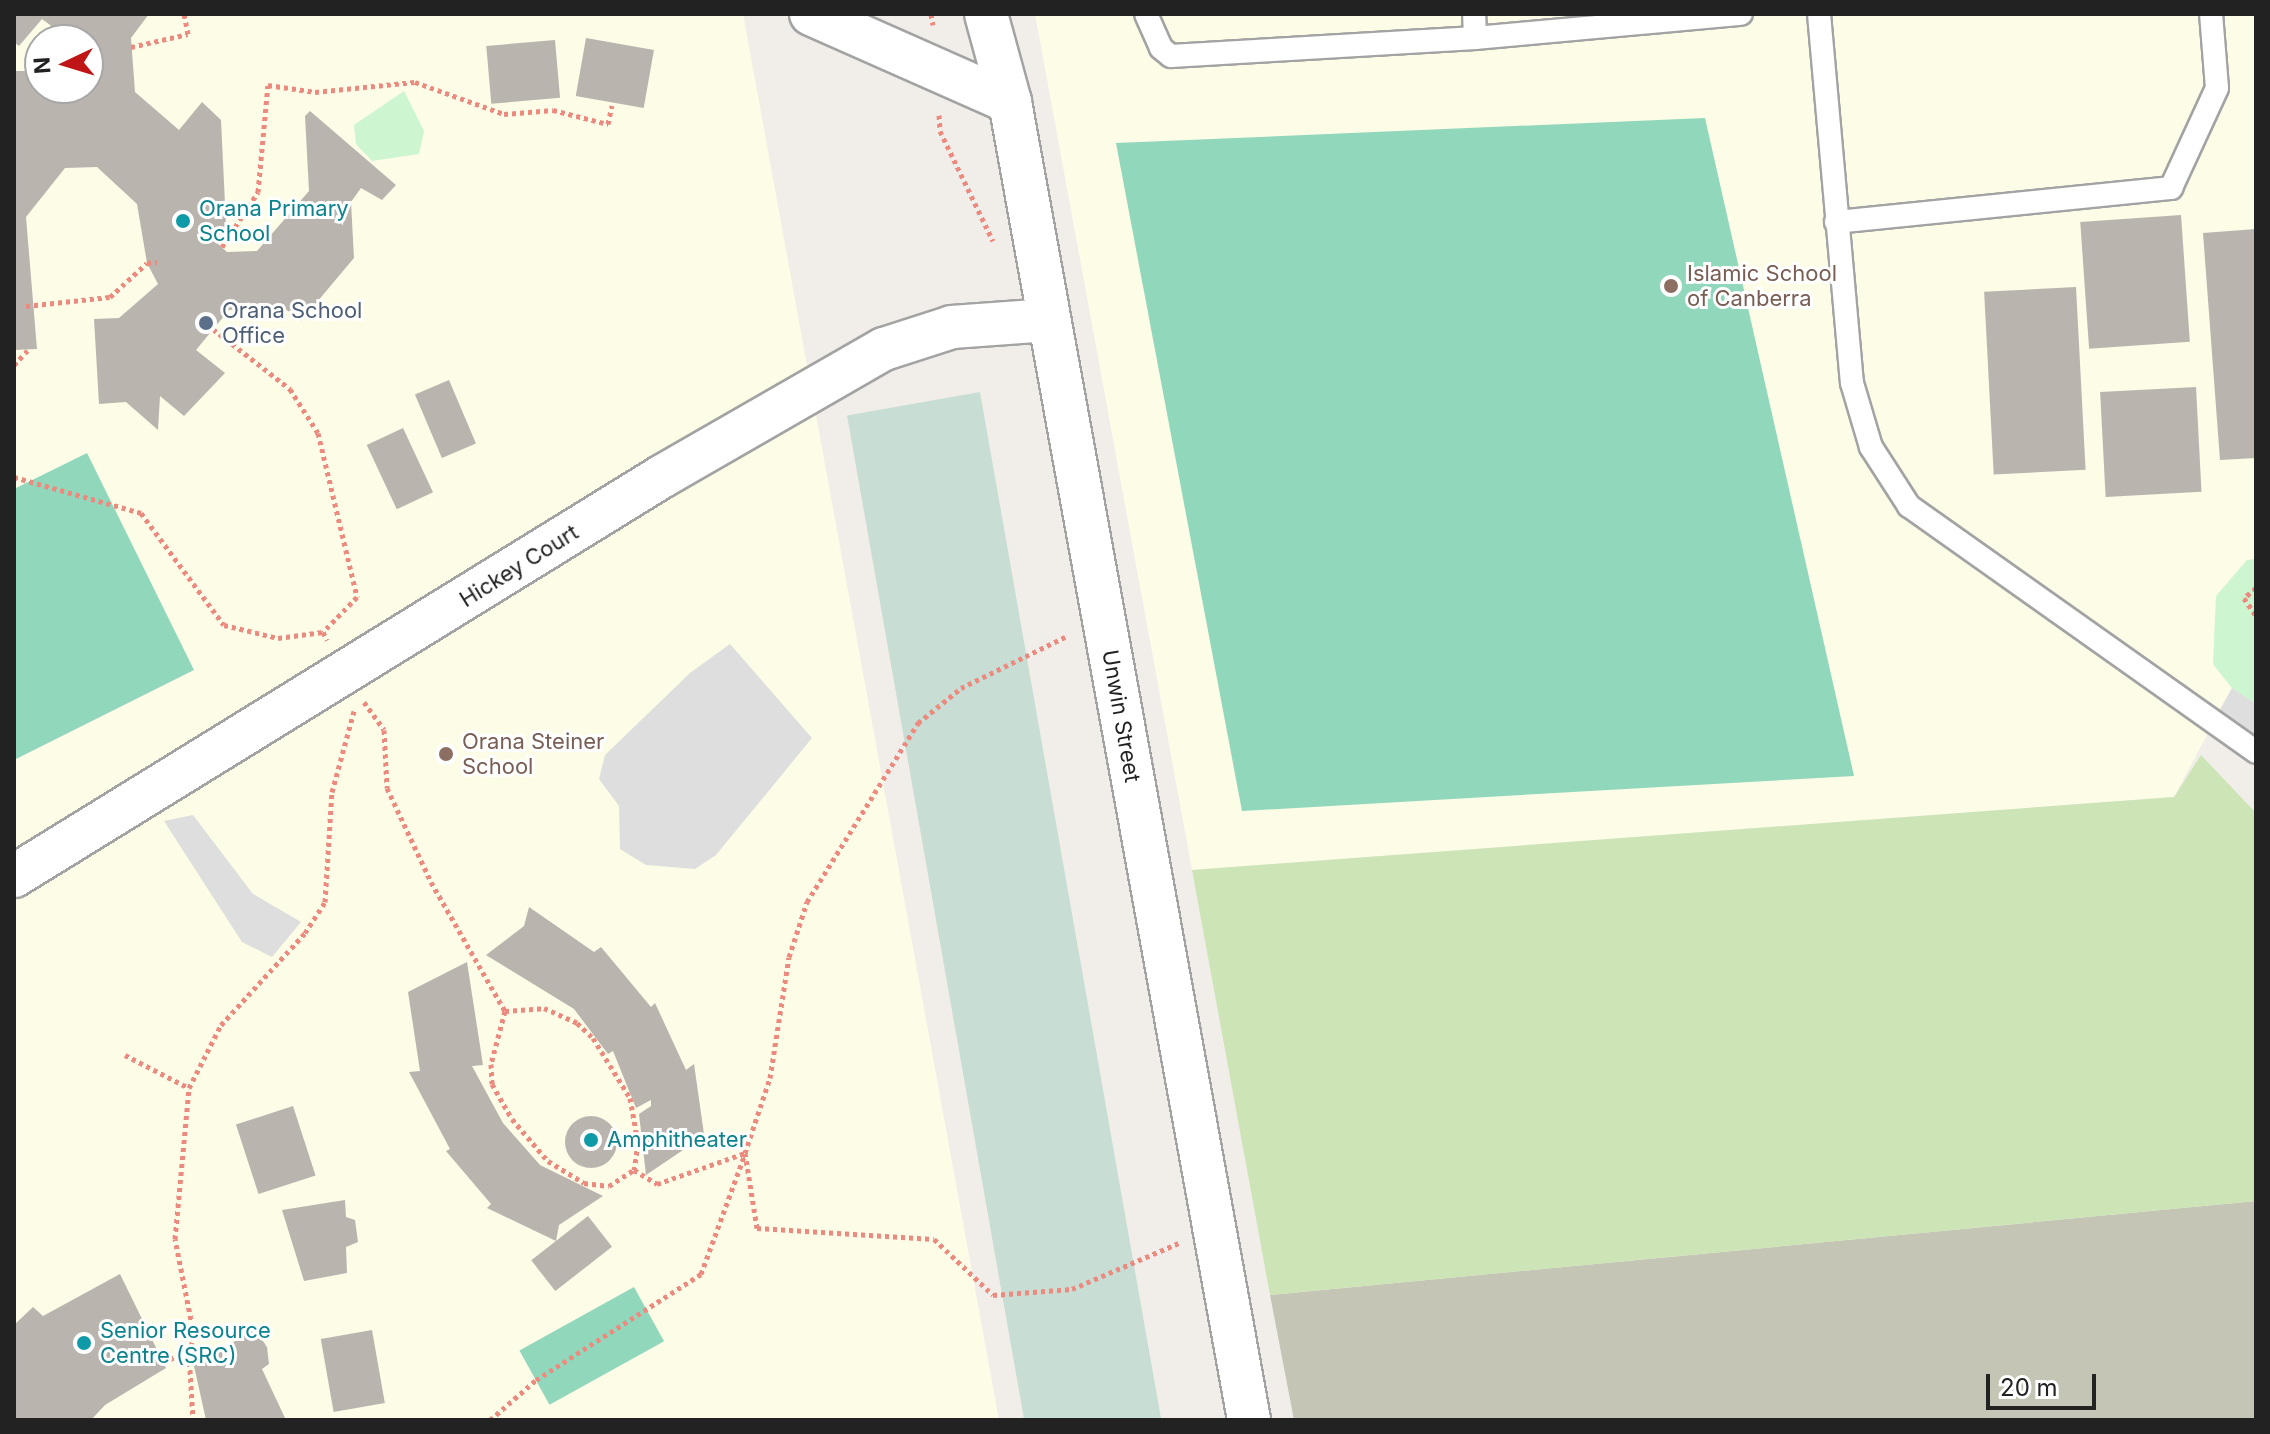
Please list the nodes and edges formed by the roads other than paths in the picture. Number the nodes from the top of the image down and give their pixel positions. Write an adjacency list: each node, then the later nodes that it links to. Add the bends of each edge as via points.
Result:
1 (811, 14): 9 (street)
2 (986, 14): 9 (street, Unwin Street)
3 (1146, 14): 8 (lane, via 1161,48 1171,56)
4 (1474, 14): 8 (lane)
5 (1741, 14): 8 (lane)
6 (1819, 14): 10 (lane)
7 (2211, 14): 10 (lane, via 2217,88 2171,188)
8 (1475, 38)
9 (1010, 102): 11 (street, Unwin Street)
10 (1836, 222): 12 (lane, via 1852,383 1871,447 1909,506)
11 (1049, 320): 13 (street, Hickey Court, via 952,327 884,349 661,477); 14 (street, Unwin Street)
12 (2256, 752)
13 (14, 876)
14 (1249, 1420)

